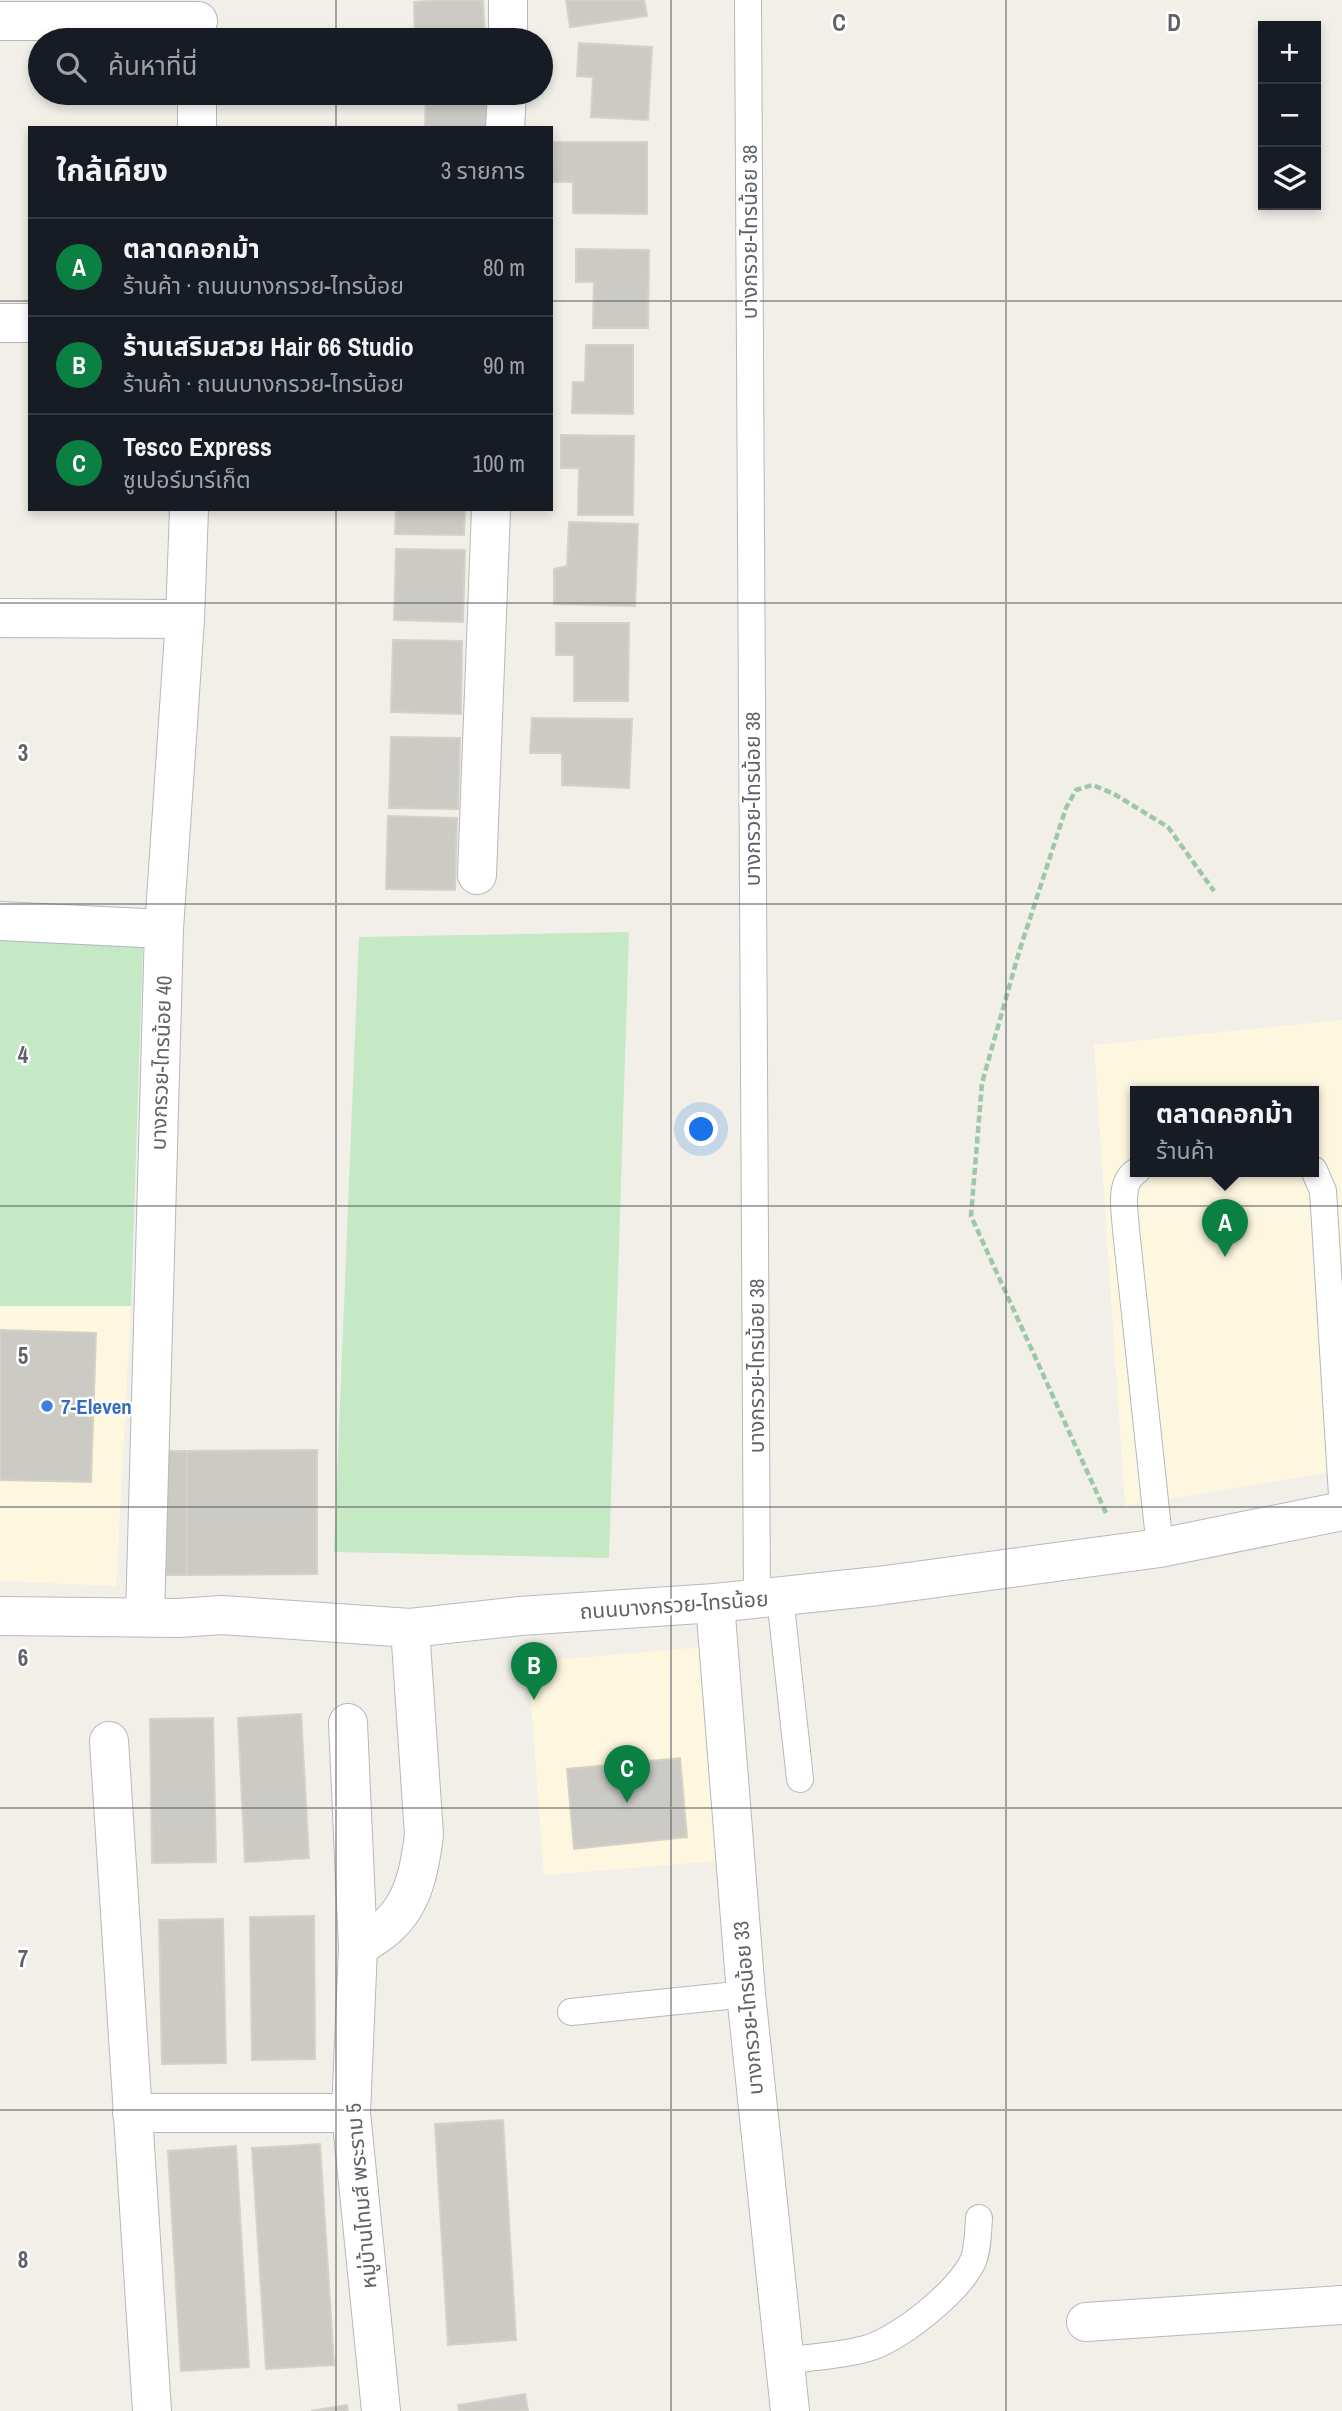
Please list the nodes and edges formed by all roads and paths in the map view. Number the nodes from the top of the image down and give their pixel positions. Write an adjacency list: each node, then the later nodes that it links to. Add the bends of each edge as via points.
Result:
1 (508, 0): 5 (street)
2 (748, 0): 25 (lane, บางกรวย-ไทรน้อย 38)
3 (198, 20): 4 (street)
4 (0, 21)
5 (508, 28)
6 (197, 105): 8 (street)
7 (506, 105): 9 (street)
8 (197, 126)
9 (505, 126)
10 (0, 323): 11 (street)
11 (28, 323)
12 (189, 511): 15 (street, บางกรวย-ไทรน้อย 40)
13 (491, 511): 16 (street)
14 (0, 618): 15 (street)
15 (185, 619): 19 (street, บางกรวย-ไทรน้อย 40)
16 (477, 875)
17 (1214, 891): 24 (path, via 1168,827 1093,785 1076,790 1019,952 982,1083 971,1216)
18 (0, 921): 19 (street)
19 (164, 929): 28 (street, บางกรวย-ไทรน้อย 40)
20 (1131, 1177): 24 (lane, via 1124,1191)
21 (1317, 1177): 22 (lane, via 1323,1192)
22 (1342, 1494)
23 (1342, 1511): 24 (street, ถนนบางกรวย-ไทรน้อย)
24 (1142, 1550): 25 (street, ถนนบางกรวย-ไทรน้อย)
25 (768, 1598): 26 (street, ถนนบางกรวย-ไทรน้อย); 32 (lane, บางกรวย-ไทรน้อย 38)
26 (715, 1603): 29 (street, ถนนบางกรวย-ไทรน้อย); 34 (street, บางกรวย-ไทรน้อย 33)
27 (0, 1616): 28 (street, ถนนบางกรวย-ไทรน้อย)
28 (145, 1617): 29 (street, ถนนบางกรวย-ไทรน้อย, via 222,1615)
29 (410, 1628): 33 (street, via 425,1835 420,1869 403,1910)
30 (348, 1723): 33 (street, หมู่บ้านไทมส์ พระราม 5)
31 (109, 1741): 36 (street)
32 (800, 1779)
33 (358, 1948): 37 (street, หมู่บ้านไทมส์ พระราม 5)
34 (746, 1994): 35 (lane); 41 (street, บางกรวย-ไทรน้อย 33)
35 (571, 2012)
36 (132, 2113): 37 (street); 42 (street)
37 (351, 2113): 43 (street, หมู่บ้านไทมส์ พระราม 5)
38 (979, 2218): 41 (lane, via 974,2261 928,2312 866,2349)
39 (1342, 2305): 40 (street)
40 (1086, 2322)
41 (784, 2361): 44 (street, บางกรวย-ไทรน้อย 33)
42 (152, 2411)
43 (381, 2411)
44 (790, 2411)

